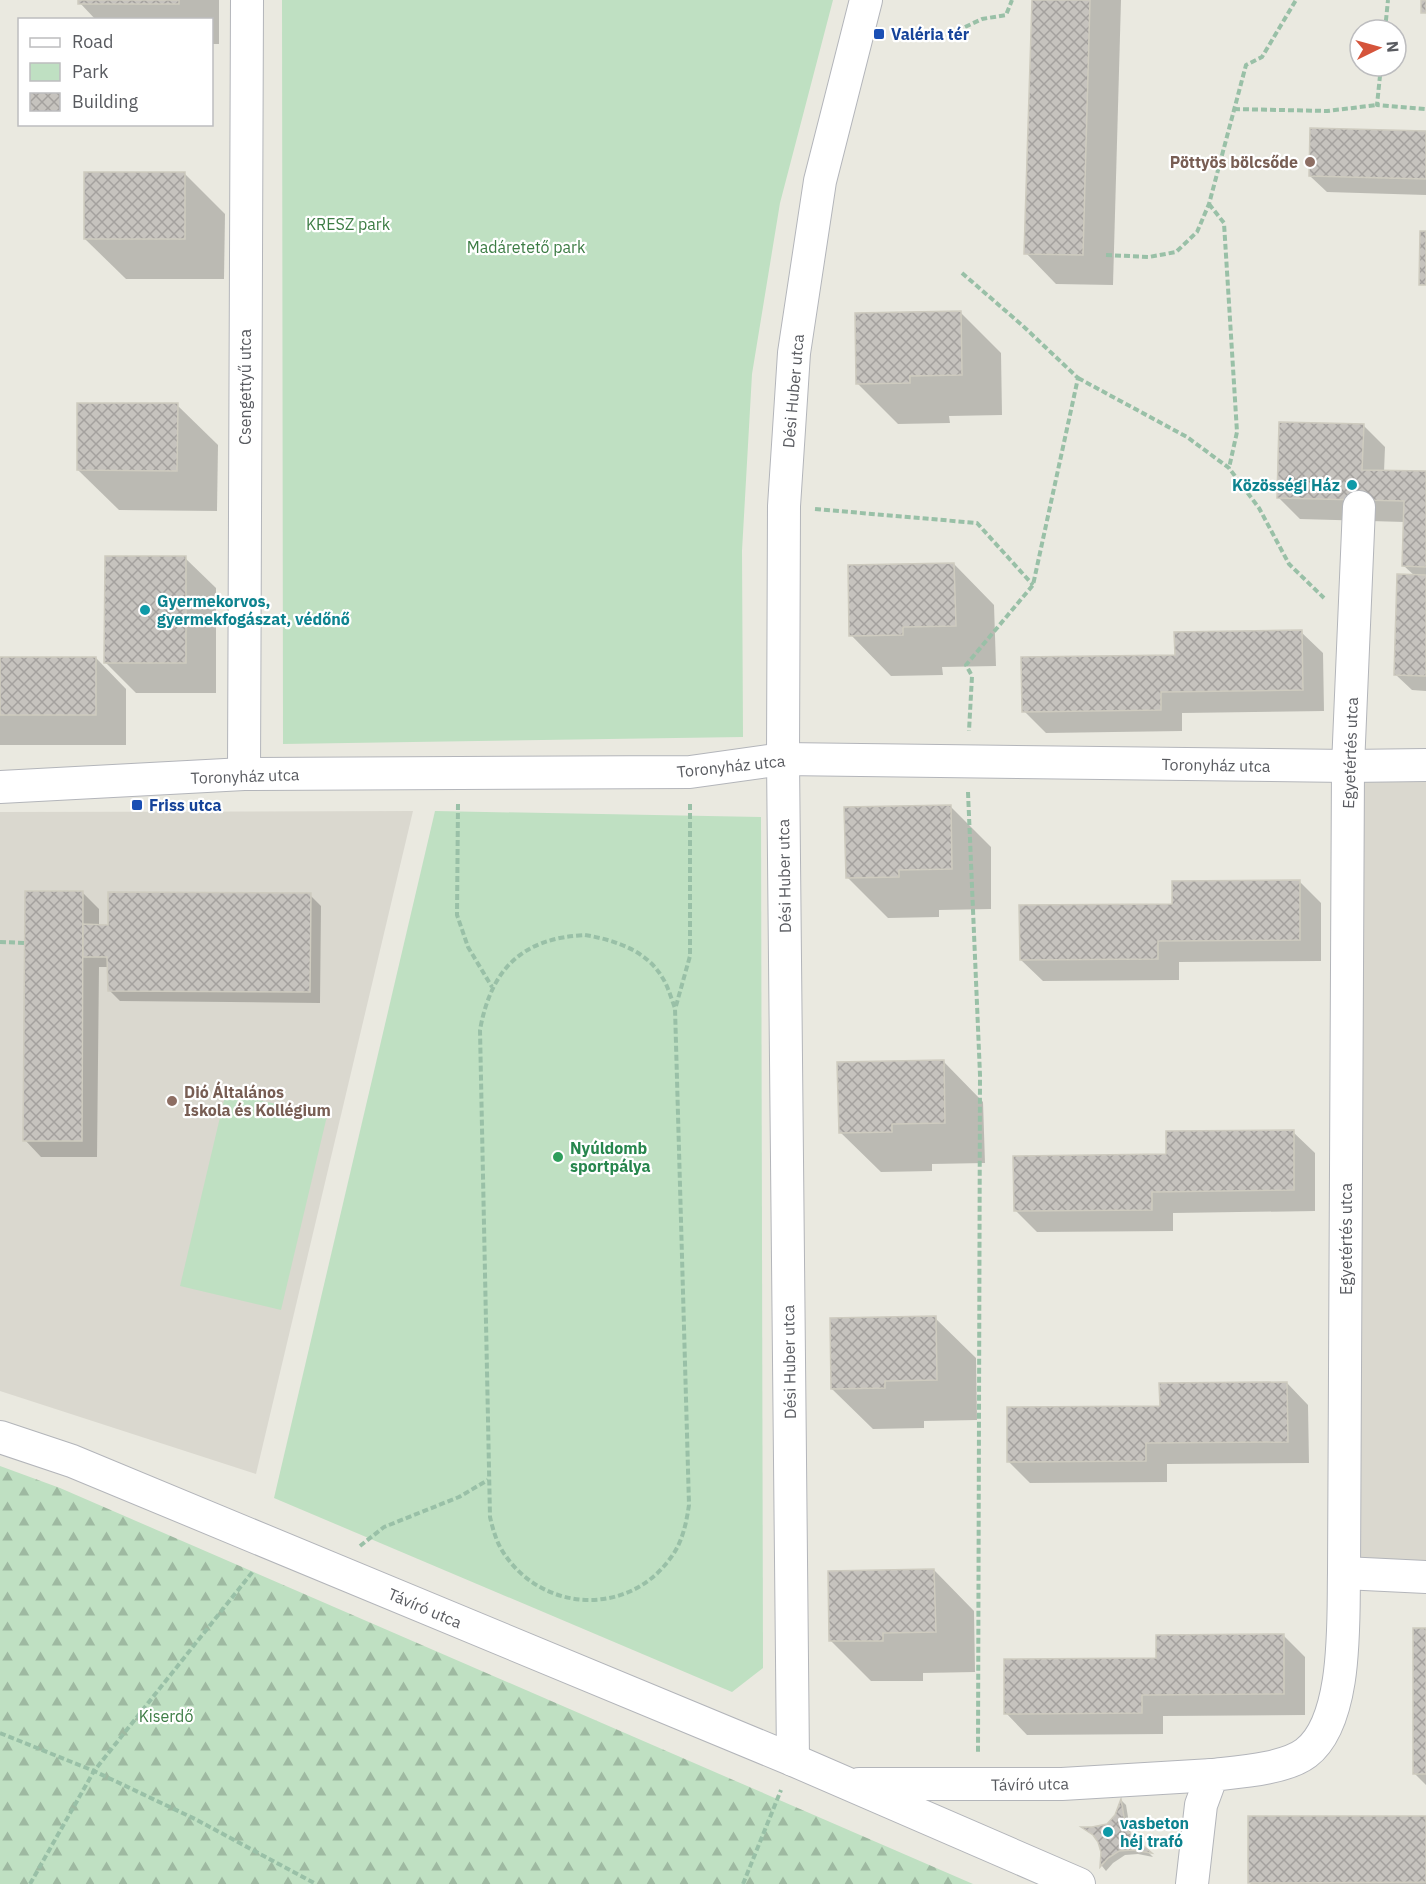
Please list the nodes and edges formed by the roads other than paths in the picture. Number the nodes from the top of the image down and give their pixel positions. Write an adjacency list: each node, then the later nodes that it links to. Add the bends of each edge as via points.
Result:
1 (247, 0): 7 (street, Csengettyű utca)
2 (866, 0): 4 (street, Dési Huber utca, via 819,192 794,353 784,506)
3 (1359, 507): 6 (street, Egyetértés utca)
4 (783, 759): 6 (street, Toronyház utca); 7 (street, Toronyház utca, via 690,772); 12 (street, Dési Huber utca)
5 (1426, 765): 6 (street, Toronyház utca)
6 (1348, 766): 10 (street, Egyetértés utca)
7 (244, 774): 8 (street, Toronyház utca)
8 (0, 787)
9 (0, 1437): 12 (street, Távíró utca, via 72,1461)
10 (1344, 1573): 11 (street); 13 (street, Egyetértés utca, via 1341,1671 1332,1711 1320,1736 1306,1753 1291,1761)
11 (1426, 1577)
12 (793, 1760): 14 (street, Távíró utca)
13 (1212, 1775): 14 (street, Távíró utca, via 1062,1784); 16 (street, via 1201,1805)
14 (847, 1784): 15 (street, Távíró utca)
15 (1079, 1884)
16 (1192, 1884)

